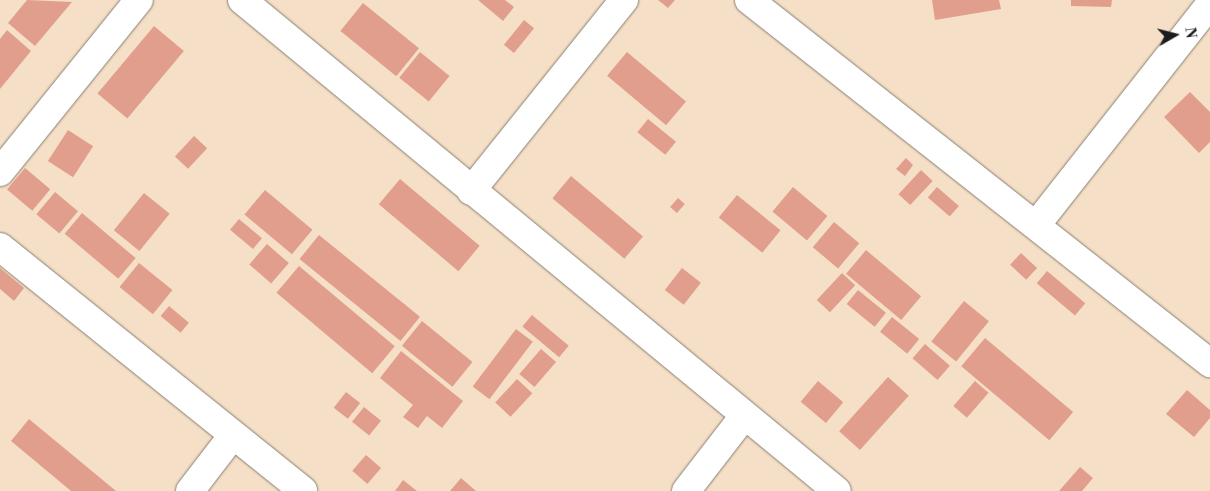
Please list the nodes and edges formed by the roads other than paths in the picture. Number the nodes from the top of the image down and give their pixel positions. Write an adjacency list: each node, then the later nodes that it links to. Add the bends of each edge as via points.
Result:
1 (139, 0): 6 (street)
2 (242, 0): 7 (street)
3 (624, 0): 7 (street)
4 (748, 0): 8 (street)
5 (1210, 4): 8 (street)
6 (0, 172)
7 (471, 191): 11 (street)
8 (1037, 224): 10 (street)
9 (0, 247): 12 (street)
10 (1210, 363)
11 (744, 416): 15 (street); 16 (street)
12 (233, 435): 13 (street); 14 (street)
13 (190, 491)
14 (303, 491)
15 (686, 491)
16 (837, 491)

